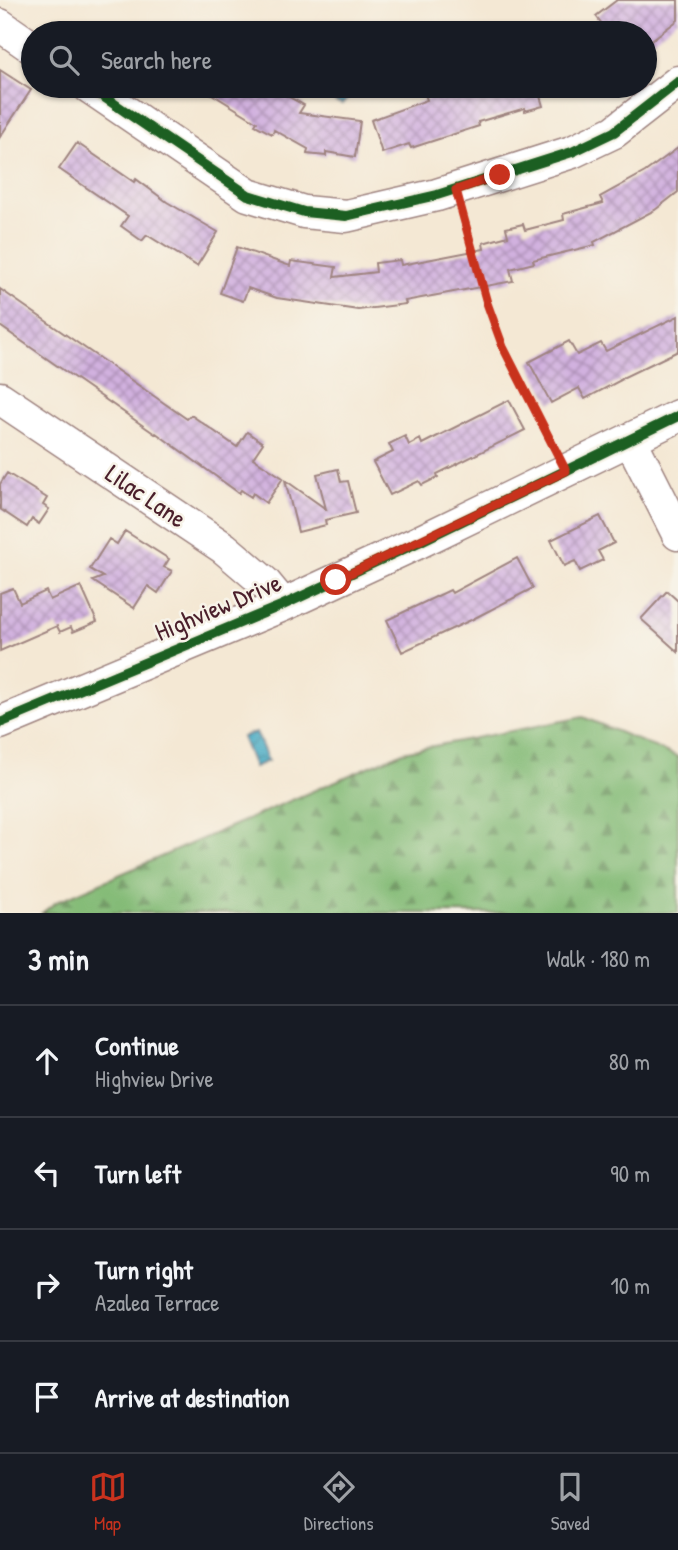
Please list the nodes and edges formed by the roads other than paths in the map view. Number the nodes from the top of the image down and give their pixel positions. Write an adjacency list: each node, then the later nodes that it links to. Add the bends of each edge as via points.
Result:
1 (0, 25): 2 (street)
2 (21, 40)
3 (678, 82): 4 (street, via 591,144 456,190 346,216 279,206 248,195)
4 (106, 98)
5 (0, 398): 9 (street, Lilac Lane, via 224,548)
6 (678, 416): 7 (street, Highview Drive)
7 (631, 441): 8 (street); 9 (street, Highview Drive)
8 (678, 534)
9 (283, 605): 10 (street, Highview Drive)
10 (0, 723)

